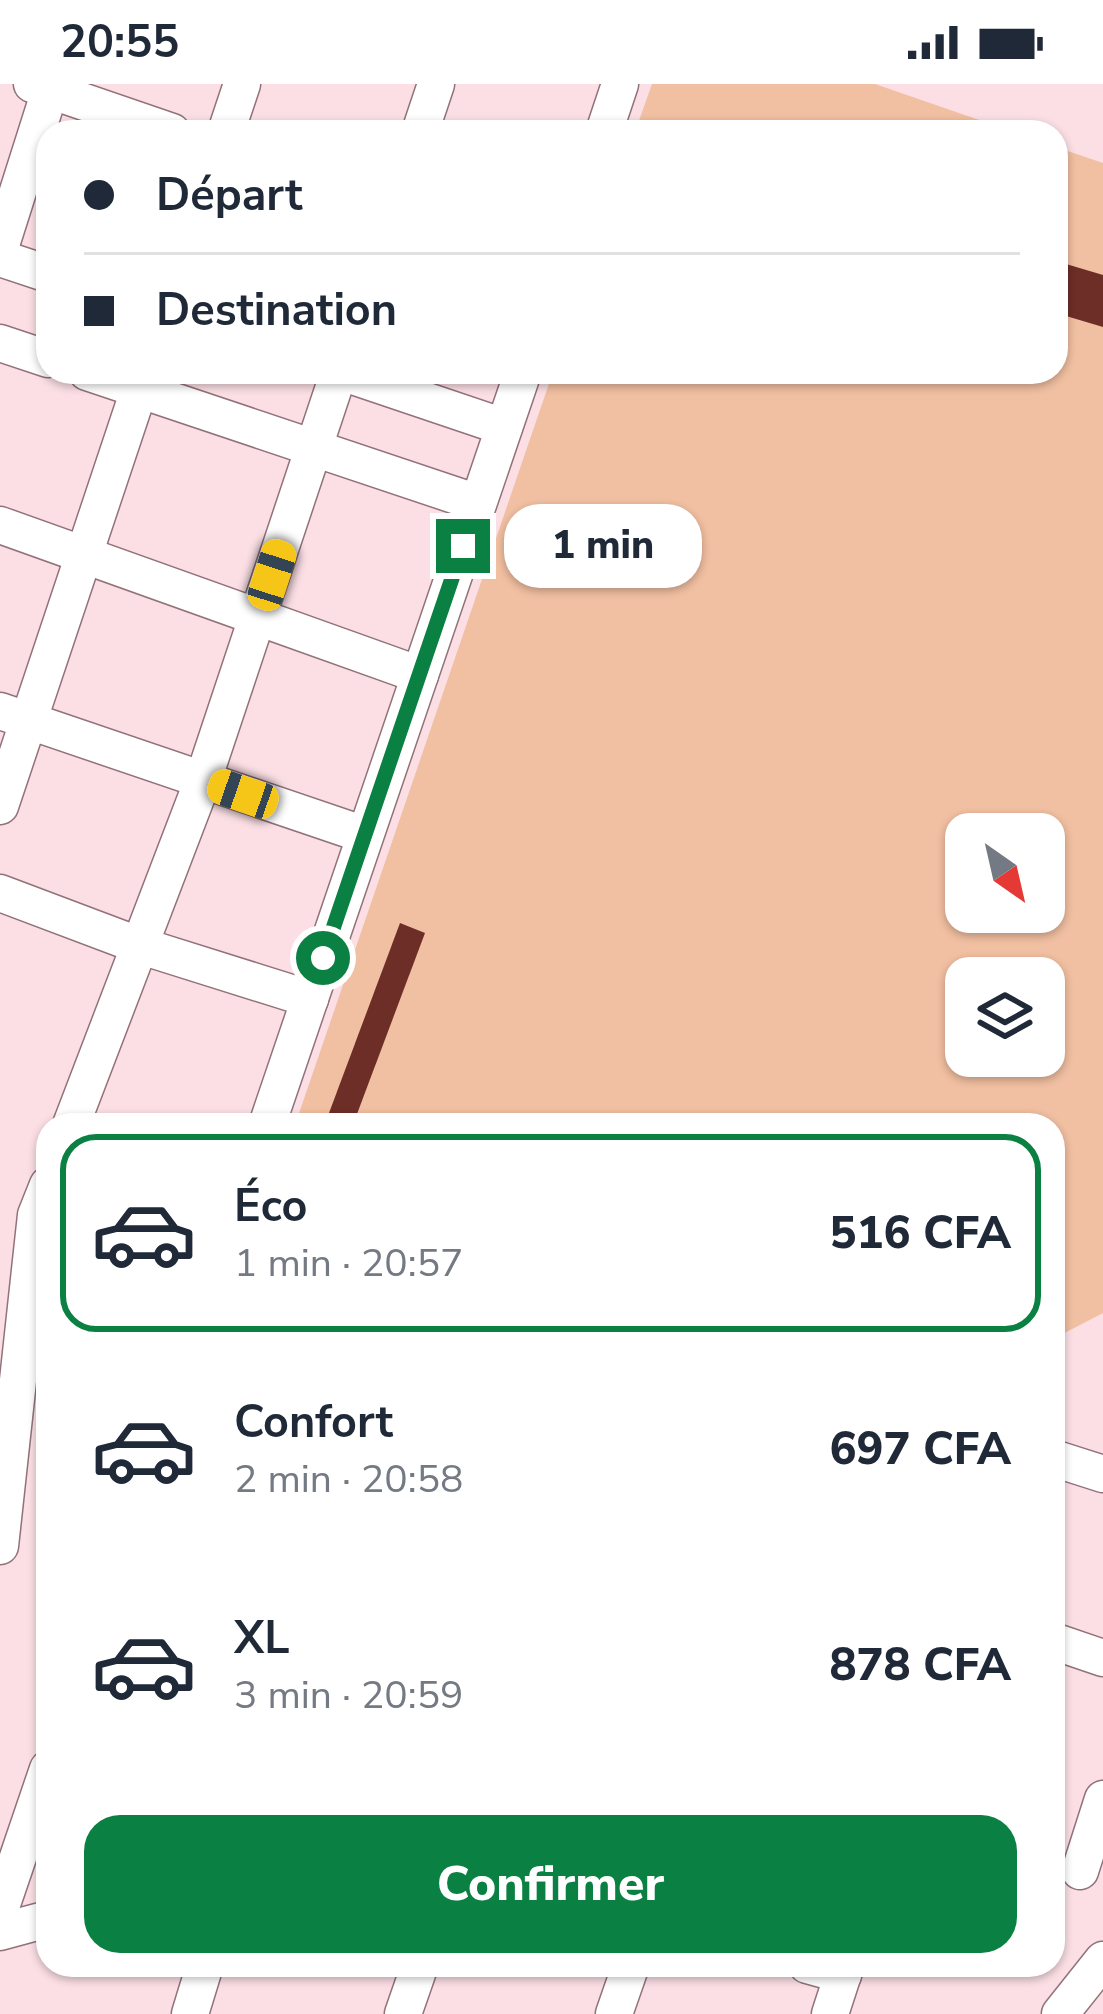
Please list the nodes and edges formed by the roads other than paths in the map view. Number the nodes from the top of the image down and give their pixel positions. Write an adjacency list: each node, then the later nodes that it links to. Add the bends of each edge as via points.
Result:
1 (242, 84): 6 (street)
2 (436, 84): 7 (street)
3 (620, 84): 8 (street)
4 (44, 86): 5 (street); 9 (street)
5 (139, 120)
6 (230, 120)
7 (424, 120)
8 (608, 120)
9 (0, 248)
10 (0, 258): 11 (street)
11 (36, 270)
12 (0, 343): 13 (street)
13 (36, 355)
14 (141, 384): 23 (street)
15 (150, 384): 20 (street)
16 (336, 384): 20 (street)
17 (376, 384): 19 (street)
18 (519, 384): 19 (street)
19 (504, 427): 21 (street)
20 (314, 448): 21 (street); 24 (street)
21 (478, 503): 25 (street)
22 (0, 525): 23 (street)
23 (84, 556): 24 (street); 26 (street)
24 (257, 617): 25 (street); 27 (street)
25 (420, 675): 29 (street)
26 (14, 716): 27 (street); 28 (street)
27 (202, 780): 29 (street); 31 (street)
28 (0, 806)
29 (365, 835): 32 (street)
30 (0, 893): 31 (street)
31 (138, 945): 32 (street); 33 (street)
32 (310, 999): 34 (street)
33 (75, 1113)
34 (271, 1113)
35 (36, 1224): 36 (street)
36 (24, 1338): 39 (street)
37 (1065, 1462): 38 (street)
38 (1103, 1474)
39 (0, 1546)
40 (1065, 1646): 41 (street)
41 (1103, 1658)
42 (1103, 1799): 44 (street)
43 (36, 1804): 45 (street)
44 (1079, 1871)
45 (0, 1910)
46 (36, 1922): 47 (street)
47 (0, 1932)
48 (1103, 1960): 53 (street)
49 (201, 1977): 54 (street)
50 (416, 1977): 55 (street)
51 (627, 1977): 56 (street)
52 (832, 1977): 57 (street)
53 (1073, 2009)
54 (190, 2014)
55 (403, 2014)
56 (614, 2014)
57 (830, 2014)

